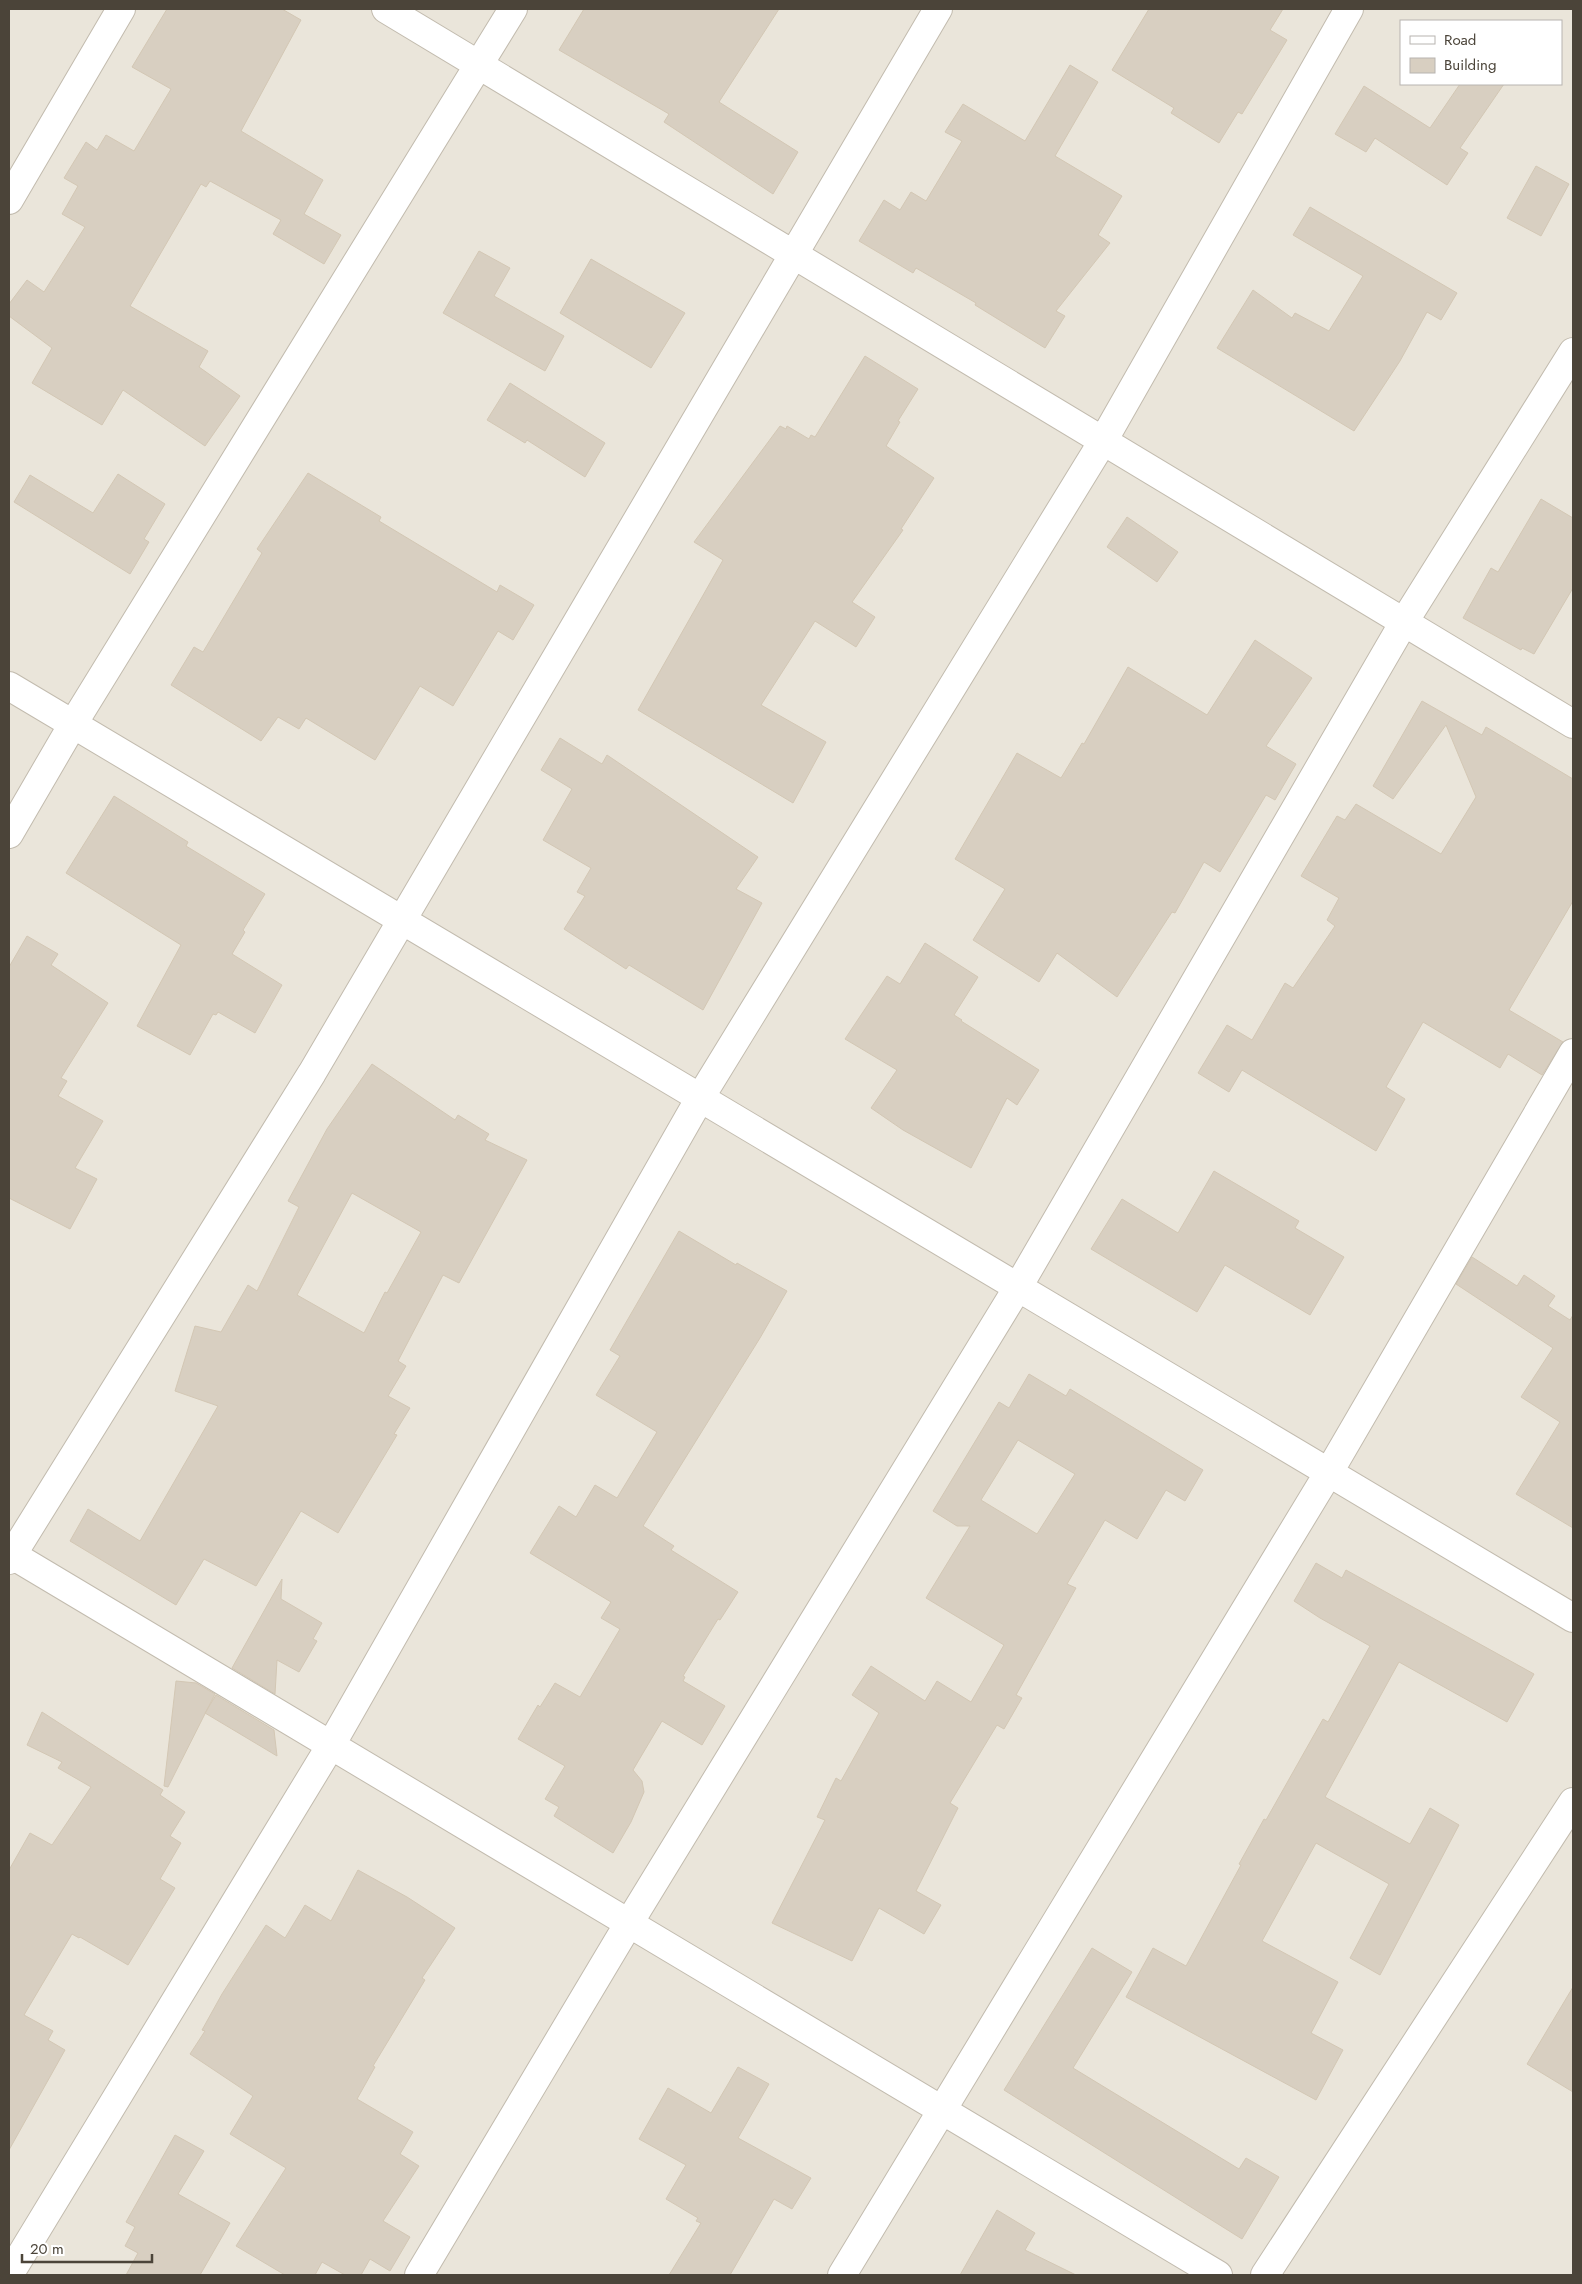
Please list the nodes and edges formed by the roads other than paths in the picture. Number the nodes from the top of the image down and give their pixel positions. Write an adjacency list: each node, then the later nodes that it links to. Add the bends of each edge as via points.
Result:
1 (121, 9): 7 (street)
2 (386, 9): 6 (street)
3 (513, 9): 6 (street)
4 (938, 9): 8 (street)
5 (1349, 9): 10 (street)
6 (480, 65): 8 (street); 13 (street)
7 (9, 200)
8 (794, 256): 10 (street); 16 (street)
9 (1573, 352): 11 (street)
10 (1103, 441): 11 (street); 18 (street)
11 (1404, 622): 14 (street); 19 (street)
12 (9, 686): 13 (street)
13 (73, 724): 15 (street); 16 (street)
14 (1573, 724)
15 (9, 834)
16 (400, 919): 18 (street); 21 (street, via 312,1073)
17 (1573, 1053): 20 (street)
18 (700, 1098): 19 (street); 23 (street)
19 (1018, 1287): 20 (street); 25 (street)
20 (1329, 1472): 22 (street); 26 (street)
21 (10, 1556): 23 (street)
22 (1573, 1618)
23 (331, 1745): 25 (street); 27 (street)
24 (1573, 1802): 31 (street)
25 (629, 1923): 26 (street); 28 (street)
26 (943, 2111): 29 (street); 30 (street)
27 (9, 2275)
28 (419, 2275)
29 (842, 2275)
30 (1218, 2275)
31 (1265, 2275)

